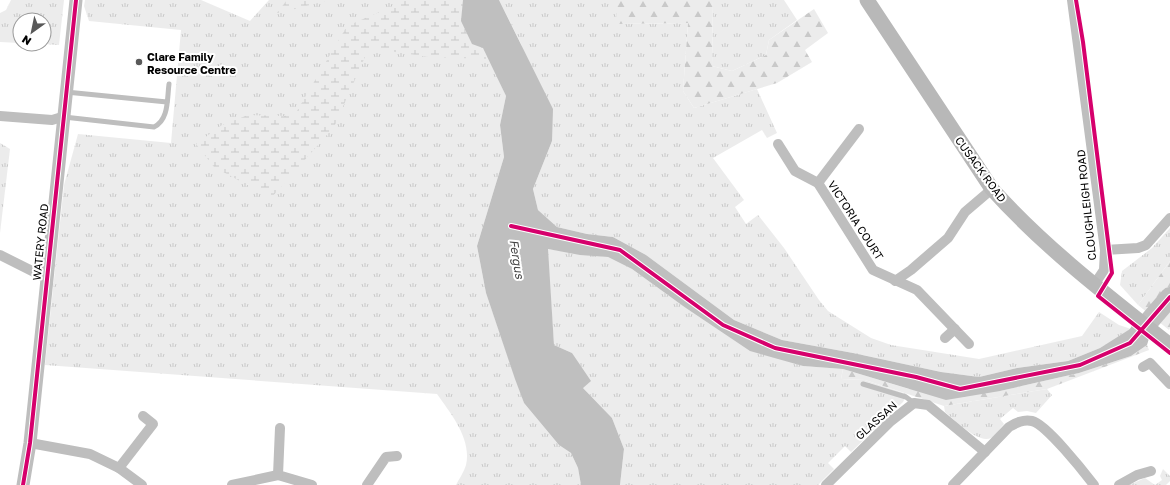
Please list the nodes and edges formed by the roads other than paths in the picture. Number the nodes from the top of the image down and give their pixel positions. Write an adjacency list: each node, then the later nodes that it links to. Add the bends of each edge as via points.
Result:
1 (76, 0): 5 (street, WATERY ROAD)
2 (867, 0): 12 (main road, CUSACK ROAD)
3 (1072, 0): 14 (street, CLOUGHLEIGH ROAD)
4 (169, 84): 6 (lane)
5 (65, 92): 6 (lane); 8 (street, WATERY ROAD)
6 (166, 102): 8 (lane, via 164,118 161,124 154,126)
7 (0, 116): 8 (street, via 52,120)
8 (62, 117): 16 (street, WATERY ROAD)
9 (859, 128): 11 (street, VICTORIA COURT, via 855,143)
10 (778, 144): 11 (street, VICTORIA COURT, via 795,171)
11 (818, 183): 17 (street, VICTORIA COURT, via 873,270)
12 (992, 189): 17 (street, via 965,212 948,238); 18 (main road, CUSACK ROAD, via 1036,234)
13 (1170, 218): 14 (street, via 1146,244 1138,248)
14 (1105, 250): 18 (street, CLOUGHLEIGH ROAD, via 1104,270)
15 (0, 255): 16 (street)
16 (46, 278): 29 (street, WATERY ROAD)
17 (895, 281): 19 (street, VICTORIA COURT, via 917,290)
18 (1094, 285): 21 (main road, CUSACK ROAD)
19 (955, 329): 20 (street); 22 (street, VICTORIA COURT)
20 (945, 338)
21 (1165, 341)
22 (969, 344)
23 (1143, 367): 25 (street, via 1150,363)
24 (863, 384): 26 (lane, via 906,397)
25 (1170, 384)
26 (914, 403): 30 (street, GLASSAN, via 928,405); 40 (street, GLASSAN, via 891,421)
27 (143, 416): 32 (street, via 153,424)
28 (280, 428): 34 (street)
29 (30, 443): 32 (street, via 90,454); 35 (street, WATERY ROAD)
30 (985, 452): 41 (street); 42 (street, via 1009,427 1020,421 1033,421 1050,434)
31 (397, 456): 39 (street, via 386,457)
32 (119, 468): 36 (street)
33 (1151, 471): 43 (street)
34 (278, 475): 37 (street); 38 (street)
35 (23, 485)
36 (142, 485)
37 (232, 485)
38 (312, 485)
39 (368, 485)
40 (826, 485)
41 (953, 485)
42 (1094, 485)
43 (1119, 485)

